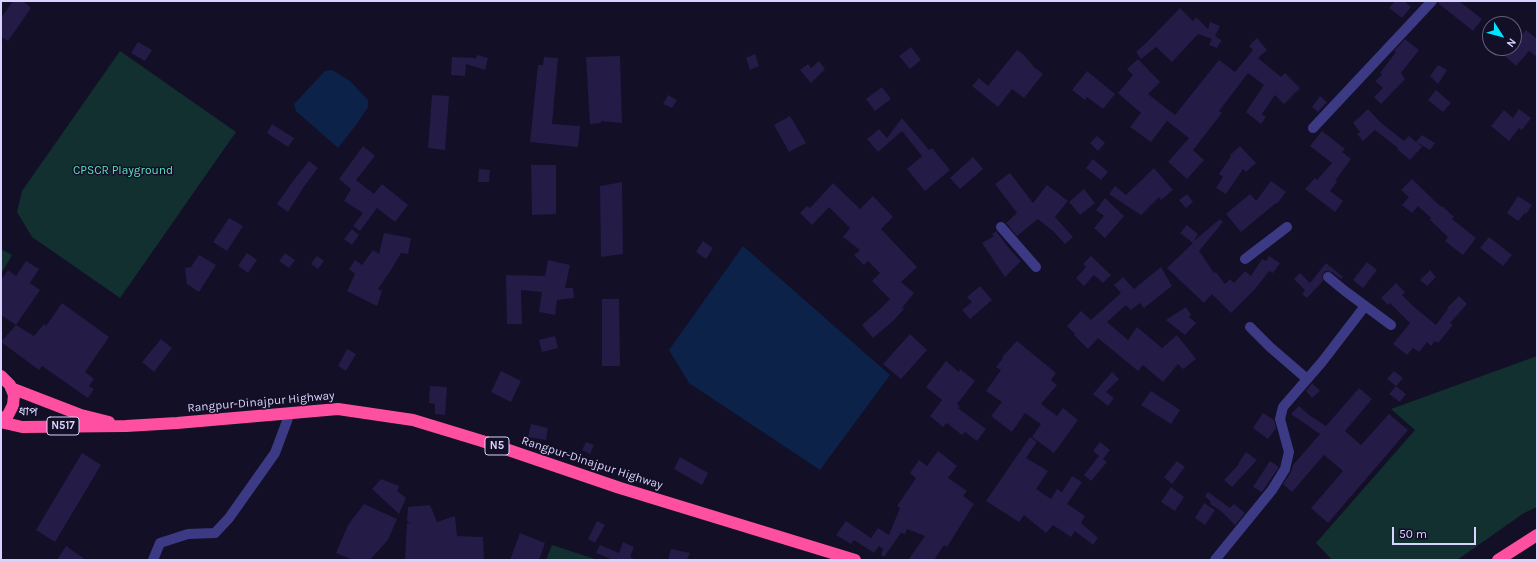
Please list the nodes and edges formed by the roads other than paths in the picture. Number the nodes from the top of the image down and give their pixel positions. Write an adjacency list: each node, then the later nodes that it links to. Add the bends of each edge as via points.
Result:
1 (1432, 1): 2 (street)
2 (1314, 128)
3 (1001, 227): 6 (street)
4 (1287, 227): 5 (street)
5 (1245, 259)
6 (1036, 267)
7 (1328, 277): 8 (street)
8 (1366, 306): 9 (street); 12 (street)
9 (1391, 325)
10 (1250, 327): 12 (street)
11 (1, 376): 13 (highway, N5)
12 (1307, 379): 20 (street, via 1283,407 1281,413 1280,419 1289,452 1285,469 1272,490)
13 (11, 388): 15 (highway, via 14,395 13,405); 16 (highway, N5, via 81,415)
14 (290, 413): 16 (highway, Rangpur-Dinajpur Highway / N5); 18 (street, via 275,453 229,518 215,533 188,534 160,543); 19 (highway, Rangpur-Dinajpur Highway / N5, via 338,408 413,420 620,488)
15 (1, 421): 16 (highway, ধাপ / N517, via 22,427)
16 (126, 426)
17 (1537, 535): 21 (highway)
18 (153, 560)
19 (855, 560)
20 (1215, 560)
21 (1498, 560)

